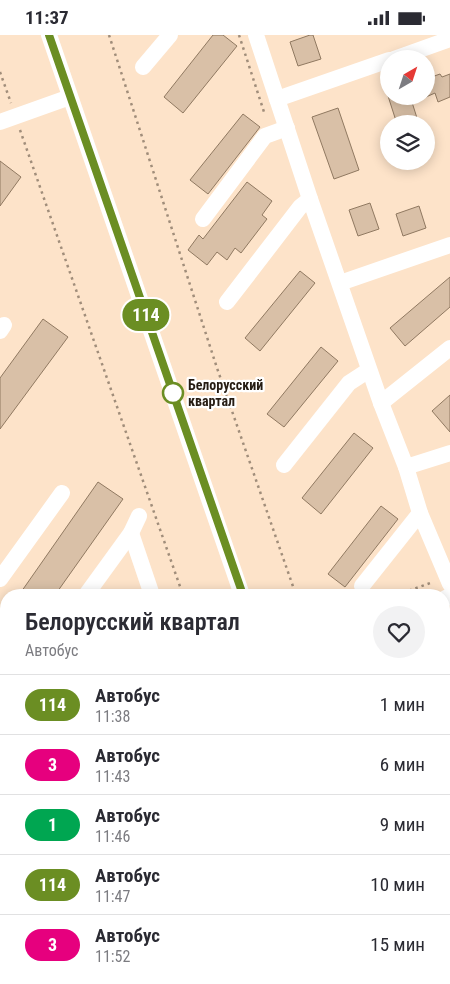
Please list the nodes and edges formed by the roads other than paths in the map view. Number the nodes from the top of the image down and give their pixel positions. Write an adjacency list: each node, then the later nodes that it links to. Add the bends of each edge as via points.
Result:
1 (49, 35): 8 (street)
2 (170, 35): 7 (street)
3 (256, 35): 9 (street)
4 (450, 39): 5 (street)
5 (419, 50)
6 (380, 64): 9 (street)
7 (144, 67)
8 (70, 97): 10 (street); 32 (street)
9 (277, 99): 11 (street)
10 (0, 122)
11 (287, 128): 12 (street); 13 (street, via 265,136)
12 (310, 199): 15 (street); 16 (street, via 300,207)
13 (203, 219)
14 (450, 245): 15 (street)
15 (340, 283): 18 (street)
16 (227, 302)
17 (450, 348): 19 (street)
18 (369, 370): 19 (street); 21 (street, via 349,383)
19 (381, 403): 22 (street)
20 (450, 453): 22 (street)
21 (284, 465)
22 (406, 467): 24 (street)
23 (62, 493): 27 (street)
24 (420, 513): 28 (street); 29 (street)
25 (139, 516): 26 (street)
26 (131, 533): 30 (street); 31 (street)
27 (0, 579)
28 (442, 583)
29 (362, 586)
30 (90, 589)
31 (150, 589)
32 (240, 589)

